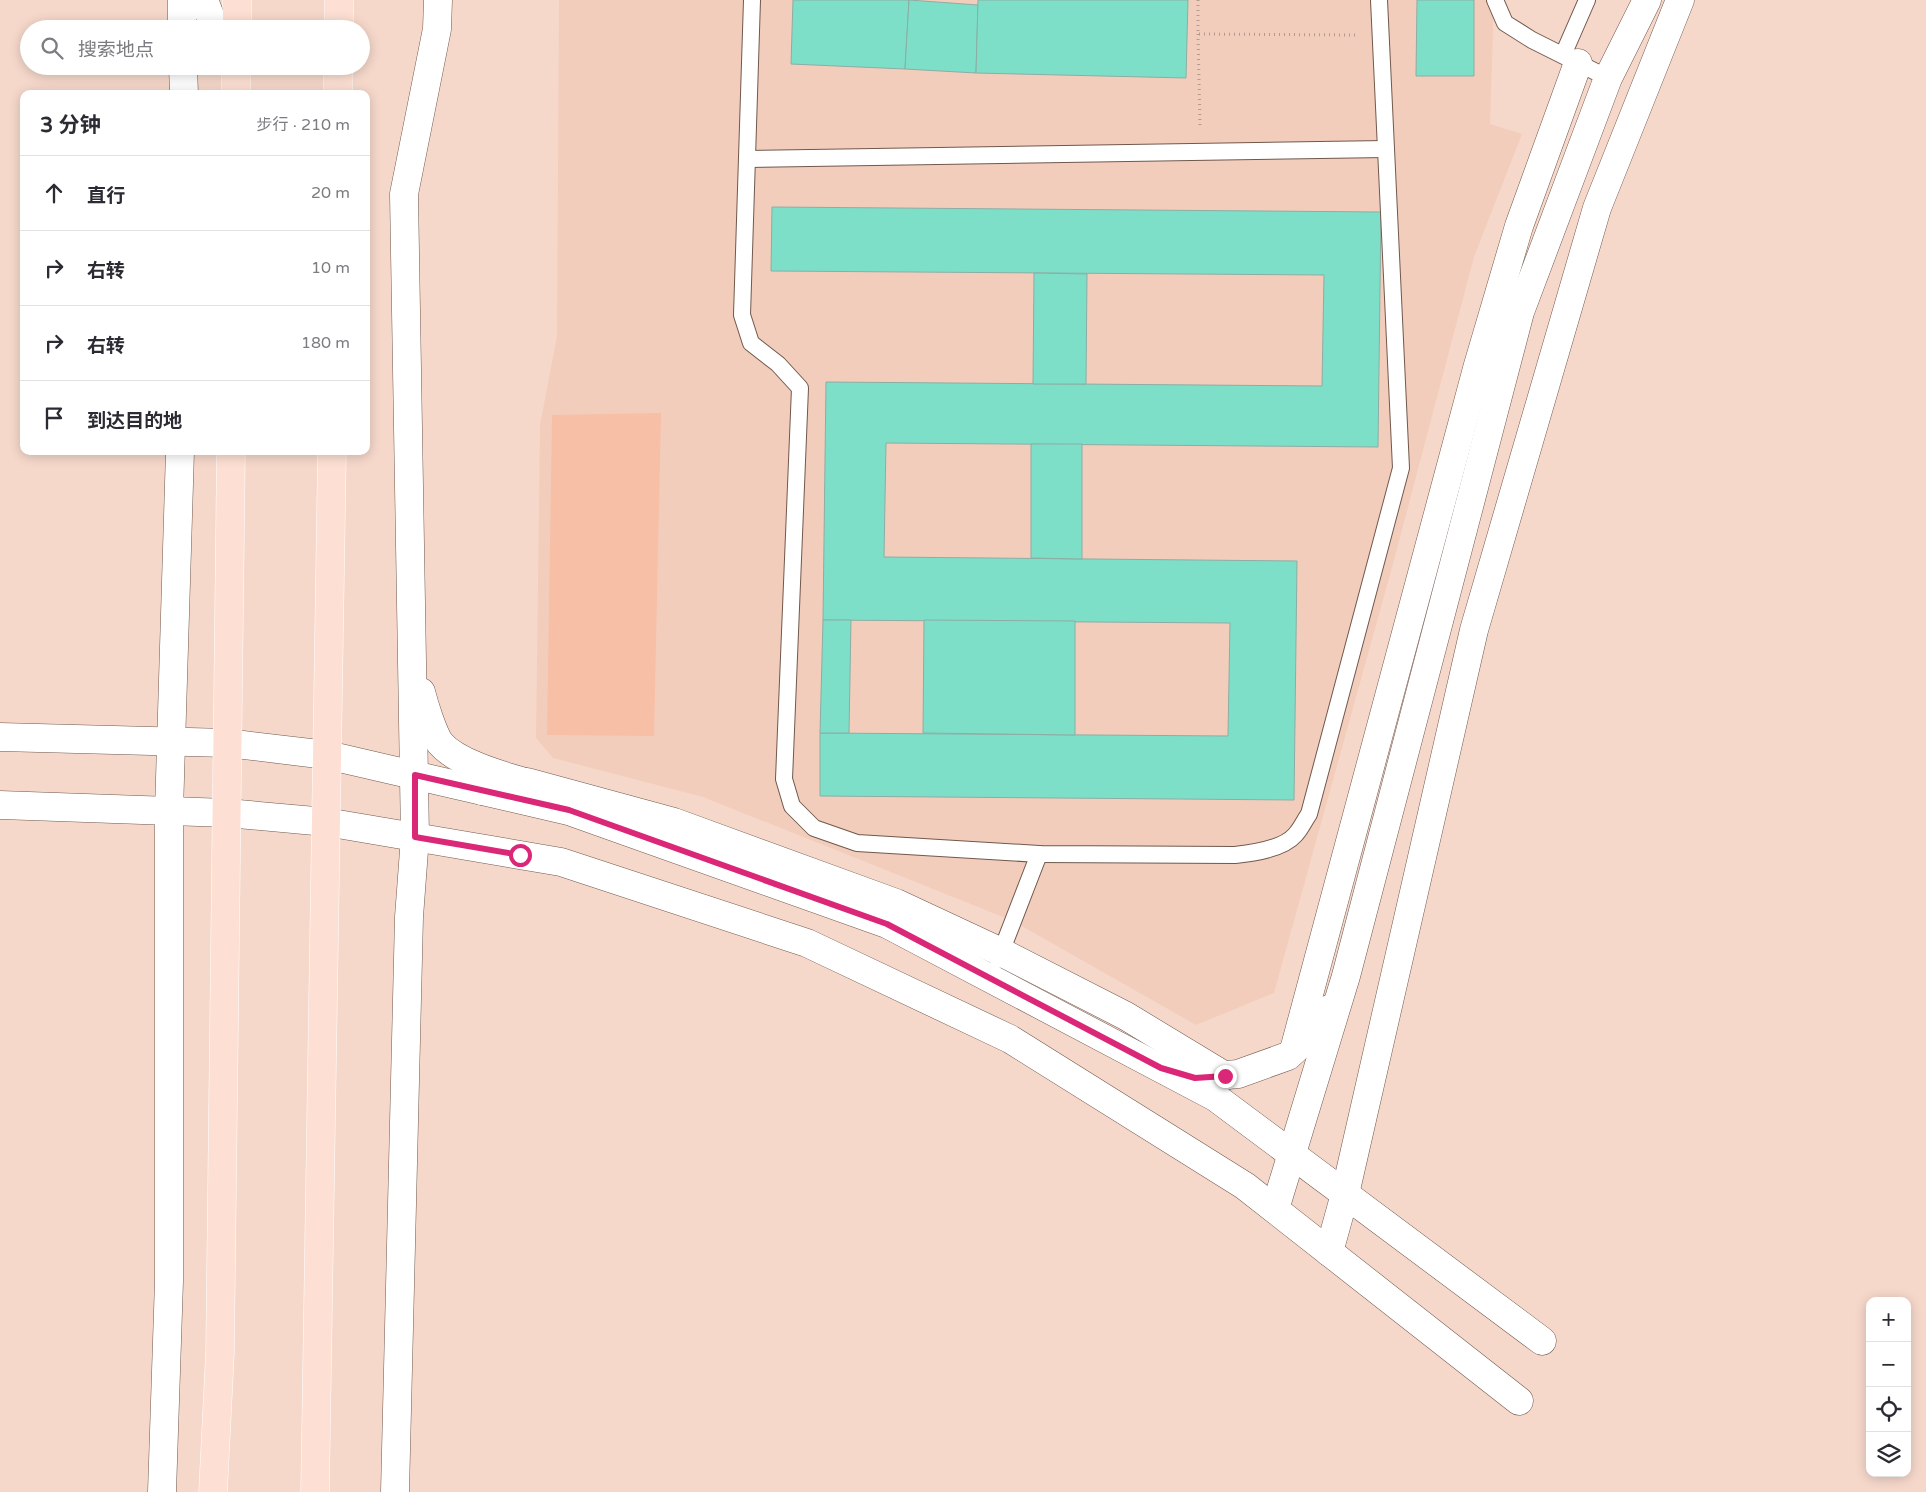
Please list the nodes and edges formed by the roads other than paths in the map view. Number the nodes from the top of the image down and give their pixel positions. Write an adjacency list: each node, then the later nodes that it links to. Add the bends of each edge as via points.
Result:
1 (182, 0): 12 (street)
2 (204, 0): 13 (street)
3 (237, 0): 14 (main road)
4 (339, 0): 15 (main road)
5 (438, 0): 31 (street, via 438,29 404,194)
6 (752, 0): 27 (lane)
7 (1378, 0): 26 (lane)
8 (1495, 0): 16 (lane, via 1505,23)
9 (1587, 0): 16 (lane)
10 (1647, 0): 21 (street)
11 (1680, 0): 52 (street, via 1597,208 1474,630)
12 (182, 20)
13 (212, 20)
14 (237, 20)
15 (339, 20)
16 (1570, 59): 21 (lane); 48 (street, via 1478,366)
17 (183, 75): 22 (street)
18 (230, 75): 23 (street)
19 (236, 75): 24 (main road)
20 (338, 75): 25 (main road)
21 (1608, 78): 47 (street, via 1520,312)
22 (184, 90)
23 (235, 90)
24 (236, 90)
25 (338, 90)
26 (1386, 149): 27 (lane); 44 (lane, via 1401,468 1309,814 1294,836 1275,847 1235,855)
27 (747, 159): 44 (lane, via 742,315 751,342 800,388 784,779 792,806 814,828 857,843)
28 (180, 455): 33 (street)
29 (231, 455): 34 (main road)
30 (332, 455): 35 (main road)
31 (413, 657): 36 (street); 37 (street, via 424,705 440,743 488,772)
32 (0, 737): 33 (street)
33 (171, 741): 34 (street); 40 (street)
34 (227, 743): 35 (street); 41 (main road)
35 (327, 755): 36 (street); 42 (main road)
36 (415, 775): 38 (street); 43 (street)
37 (527, 782): 38 (street); 45 (street, via 674,822 896,904)
38 (482, 791): 46 (street, via 569,810 887,924)
39 (0, 804): 40 (street)
40 (169, 811): 41 (street); 57 (street, via 169,1281)
41 (226, 813): 42 (street); 58 (main road, via 220,1353)
42 (326, 822): 43 (street); 59 (main road)
43 (415, 837): 53 (street, via 561,862 807,944 1010,1039 1245,1186); 60 (street, via 409,917)
44 (1039, 854): 45 (lane)
45 (1001, 952): 46 (lane); 50 (street, via 1126,1016)
46 (991, 979): 49 (street)
47 (1341, 991): 48 (street, via 1316,1029); 51 (street)
48 (1294, 1050): 50 (street, via 1288,1056)
49 (1161, 1068): 50 (street, via 1195,1078); 51 (street, via 1215,1096)
50 (1225, 1076)
51 (1292, 1154): 52 (street); 53 (street)
52 (1345, 1194): 54 (street); 55 (street)
53 (1275, 1209): 54 (street)
54 (1329, 1252): 56 (street)
55 (1542, 1341)
56 (1519, 1401)
57 (162, 1492)
58 (213, 1492)
59 (315, 1492)
60 (395, 1492)

